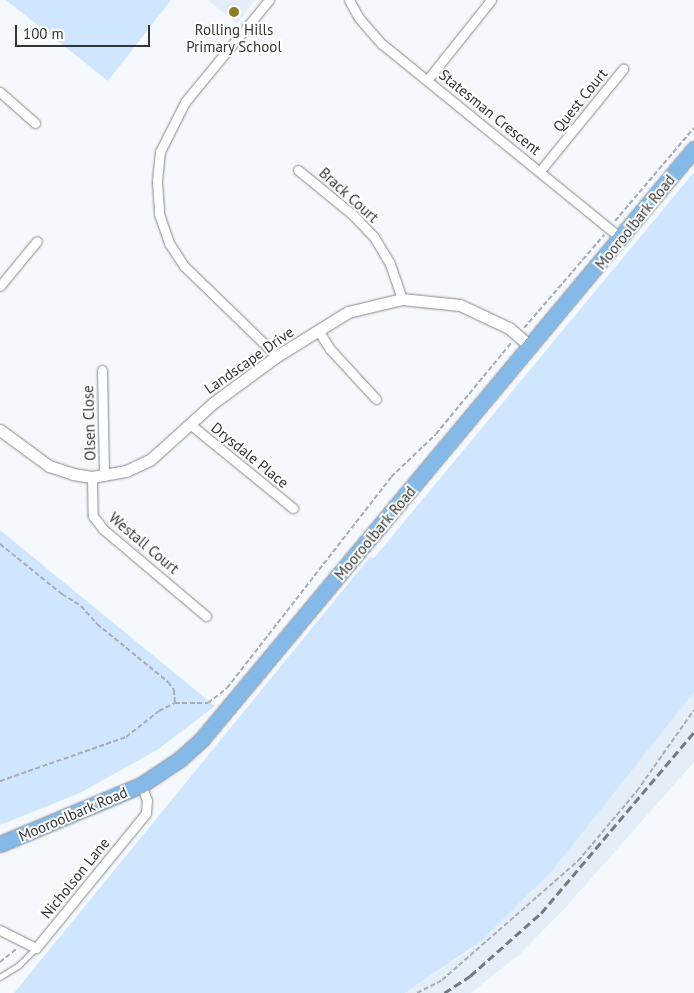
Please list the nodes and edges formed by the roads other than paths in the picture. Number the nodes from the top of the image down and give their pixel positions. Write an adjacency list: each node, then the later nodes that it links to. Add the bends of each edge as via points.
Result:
1 (268, 0): 17 (street, via 185,102 160,152 156,182 159,214 169,243 184,266)
2 (349, 0): 5 (street, Statesman Crescent, via 359,18 382,44)
3 (491, 0): 5 (street)
4 (623, 69): 10 (street, Quest Court)
5 (428, 79): 10 (street, Statesman Crescent)
6 (0, 92): 7 (street)
7 (35, 122)
8 (694, 150): 11 (main road, Mooroolbark Road)
9 (298, 170): 14 (street, Brack Court, via 352,214 374,237 390,264)
10 (540, 171): 11 (street, Statesman Crescent)
11 (622, 238): 16 (main road, Mooroolbark Road)
12 (36, 241): 13 (street)
13 (0, 286)
14 (402, 299): 15 (street, Landscape Drive, via 348,312); 16 (street, Landscape Drive, via 460,305 488,316)
15 (318, 330): 17 (street, Landscape Drive); 19 (street, via 330,349)
16 (531, 347): 26 (main road, Mooroolbark Road, via 209,732 180,759)
17 (277, 356): 20 (street, Landscape Drive, via 233,386)
18 (102, 370): 22 (street, Olsen Close)
19 (376, 399)
20 (190, 424): 22 (street, Landscape Drive, via 150,460); 24 (street, Drysdale Place)
21 (0, 430): 23 (street, Landscape Drive, via 49,466)
22 (104, 476): 23 (street, Landscape Drive)
23 (92, 477): 25 (street, Westall Court, via 93,516 103,529)
24 (293, 508)
25 (206, 616)
26 (141, 785): 27 (main road, Mooroolbark Road); 29 (street, Nicholson Lane, via 147,800 146,813)
27 (0, 844)
28 (0, 930): 29 (street)
29 (36, 948): 30 (lane, Nicholson Lane, via 19,965)
30 (0, 977)

